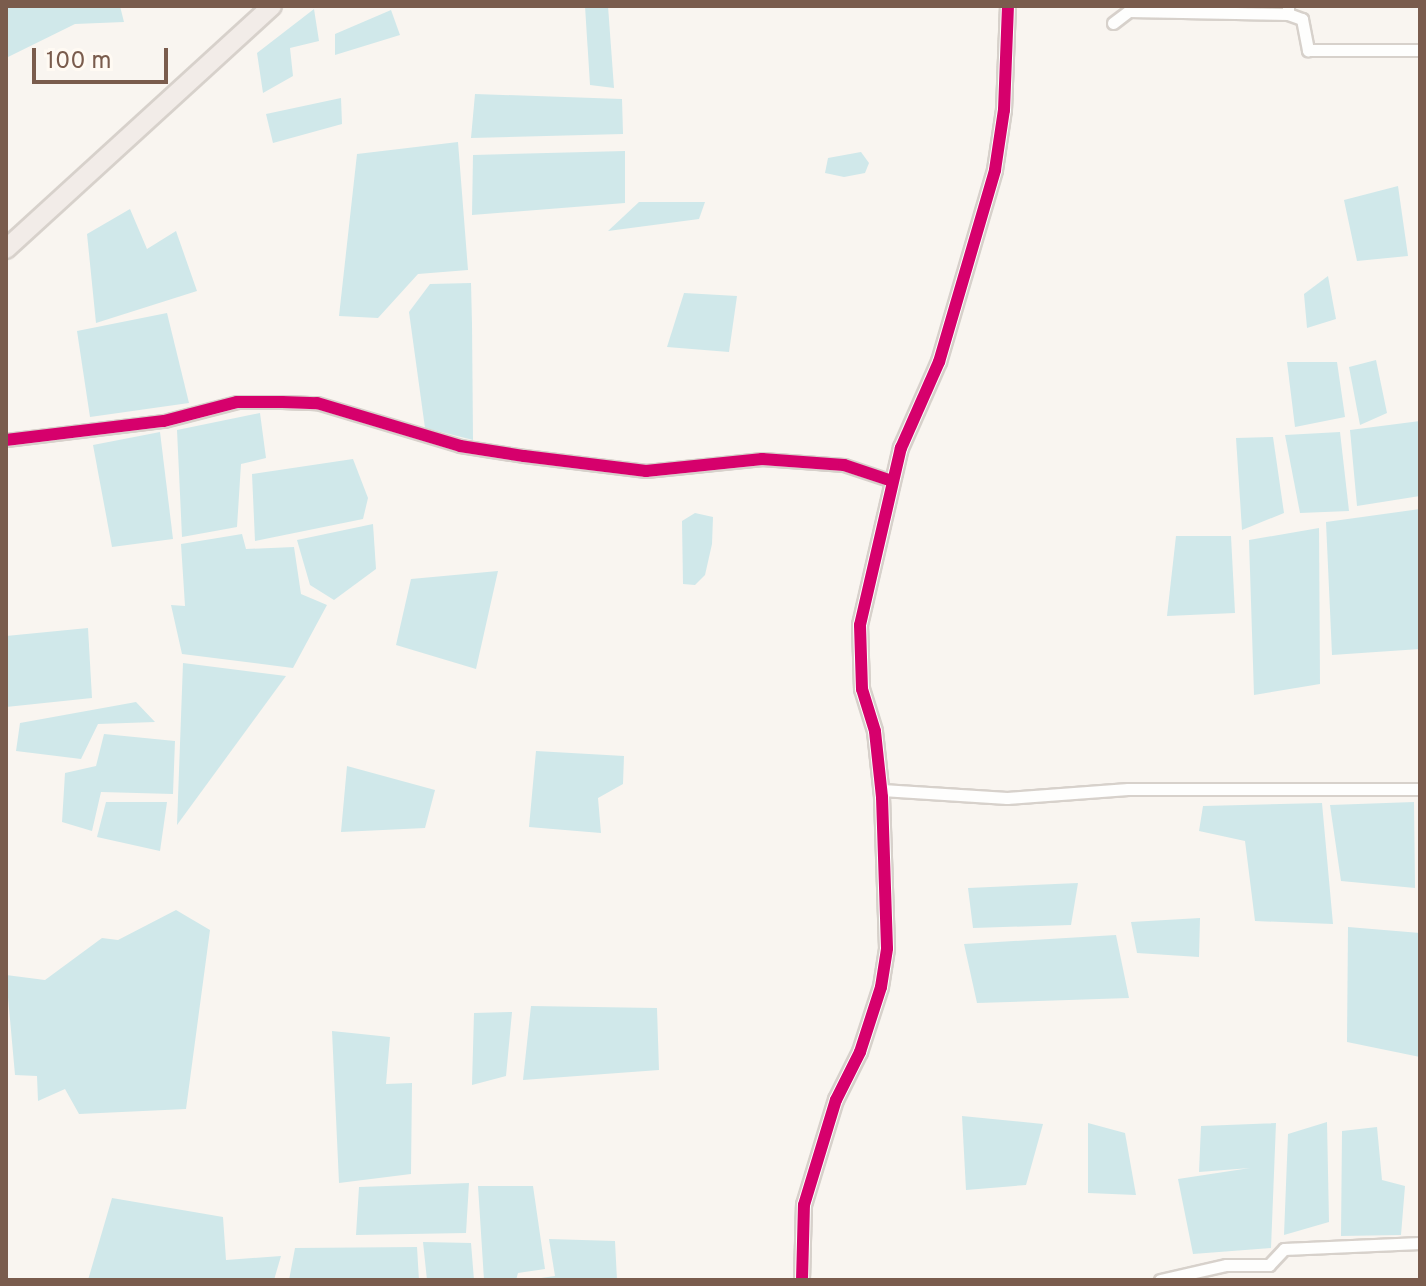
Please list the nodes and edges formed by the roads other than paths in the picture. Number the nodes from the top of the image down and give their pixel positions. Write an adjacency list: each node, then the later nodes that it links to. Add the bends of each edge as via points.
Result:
1 (272, 6): 6 (highway)
2 (1008, 6): 8 (street, via 1004,110 995,170 939,362)
3 (1288, 10): 4 (street, via 1129,11); 5 (street, via 1302,19 1308,50)
4 (1113, 23)
5 (1420, 50)
6 (6, 249)
7 (6, 440): 8 (street, via 164,421 237,402 317,403 460,446 524,456 646,471 762,459 844,465)
8 (892, 481): 10 (street, via 860,625 862,689 875,731)
9 (1420, 789): 10 (street, via 1128,789 1007,798)
10 (882, 790): 12 (street, via 887,948 881,987 860,1052 836,1100 804,1205)
11 (1420, 1243): 13 (street, via 1284,1249 1269,1265 1226,1265)
12 (802, 1280)
13 (1160, 1280)

